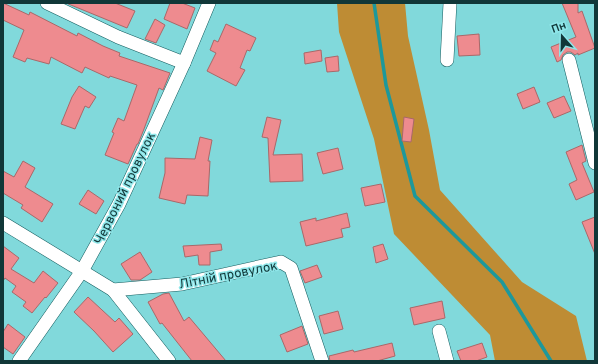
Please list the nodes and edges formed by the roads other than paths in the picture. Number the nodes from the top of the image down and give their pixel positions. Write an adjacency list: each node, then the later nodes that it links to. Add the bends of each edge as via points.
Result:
1 (47, 3): 6 (street, via 118,37)
2 (209, 3): 6 (street, Червоний провулок)
3 (450, 3): 4 (street)
4 (447, 60)
5 (569, 60): 7 (street)
6 (184, 62): 9 (street, Червоний провулок, via 119,204)
7 (595, 163)
8 (3, 223): 9 (street)
9 (82, 271): 10 (street); 12 (street, Червоний провулок)
10 (113, 290): 13 (street); 14 (street, Літній провулок, via 182,284 281,262 291,268)
11 (439, 331): 15 (street)
12 (19, 361)
13 (169, 361)
14 (322, 361)
15 (447, 361)

